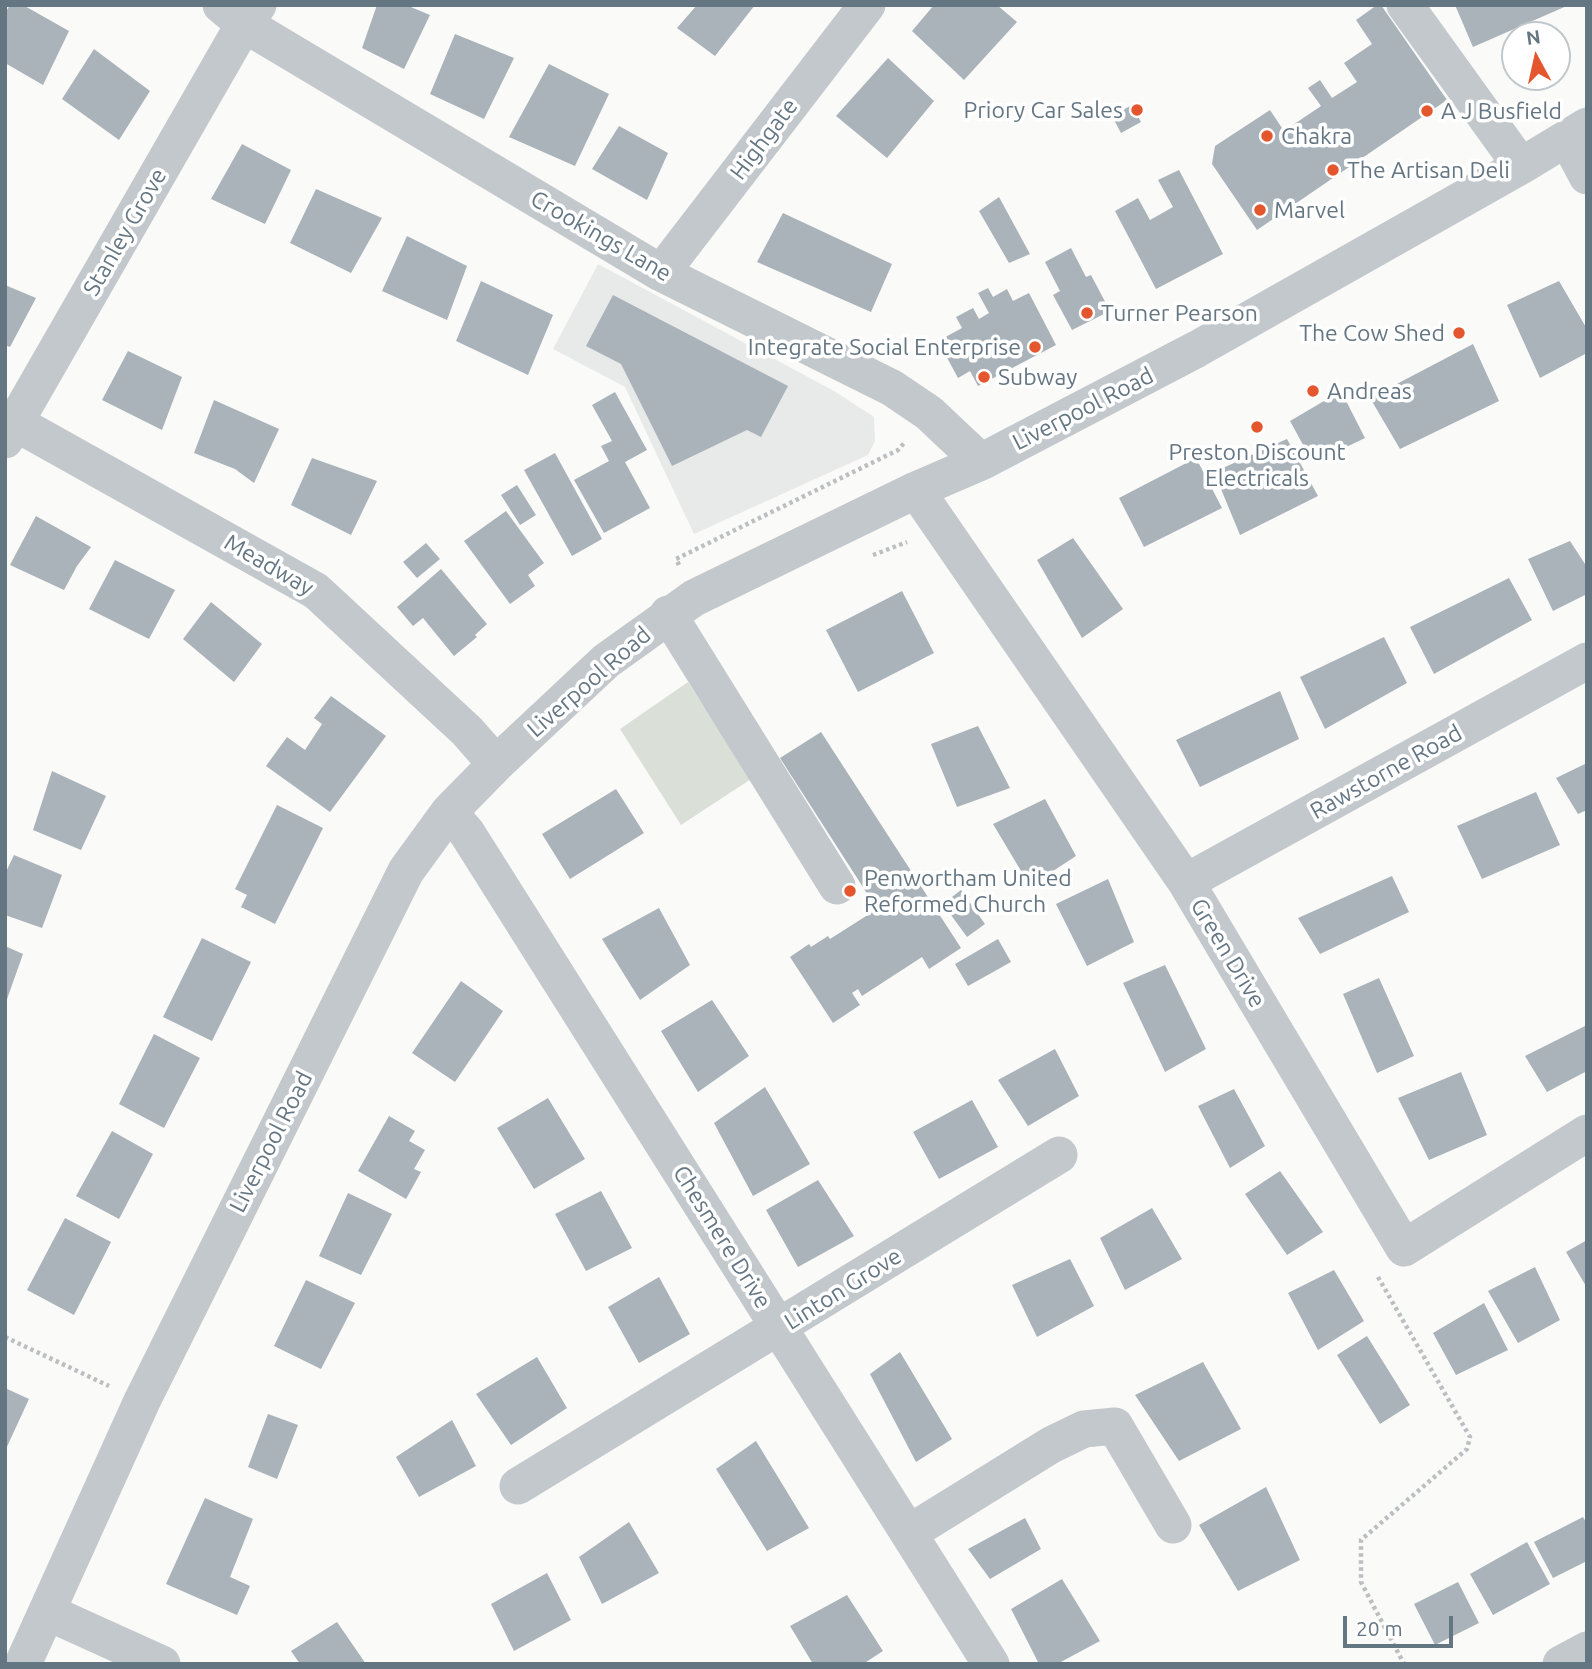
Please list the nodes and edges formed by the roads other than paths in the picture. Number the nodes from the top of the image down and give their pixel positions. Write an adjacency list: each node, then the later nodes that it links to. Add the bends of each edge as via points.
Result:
1 (867, 5): 7 (street, Highgate)
2 (1405, 5): 5 (street)
3 (241, 11): 7 (street, Crookings Lane); 8 (street, Stanley Grove)
4 (1577, 132): 5 (street, Liverpool Road); 6 (street)
5 (1521, 166): 9 (street, Liverpool Road, via 1197,349)
6 (1587, 176)
7 (661, 273): 9 (street, Crookings Lane, via 892,388 929,413)
8 (8, 426): 13 (street, Meadway, via 316,591 467,731)
9 (981, 462): 10 (street, Liverpool Road)
10 (916, 489): 11 (street, Liverpool Road); 15 (street, Green Drive)
11 (668, 614): 13 (street, Liverpool Road, via 606,661); 16 (street)
12 (1587, 661): 15 (street, Rawstorne Road)
13 (496, 764): 14 (street, Liverpool Road)
14 (449, 812): 19 (street, Chesmere Drive, via 467,833); 23 (street, Liverpool Road, via 406,871 142,1401)
15 (1186, 882): 17 (street, Green Drive, via 1404,1248)
16 (837, 886)
17 (1587, 1133)
18 (1059, 1155): 19 (street, Linton Grove)
19 (779, 1328): 20 (street, Linton Grove); 22 (street, Chesmere Drive)
20 (518, 1486)
21 (1173, 1525): 22 (street, via 1115,1426 1084,1429 1051,1445)
22 (909, 1533): 27 (street, Chesmere Drive)
23 (47, 1612): 25 (street, Liverpool Road); 26 (street)
24 (1587, 1650): 28 (street)
25 (23, 1664)
26 (162, 1664)
27 (991, 1664)
28 (1561, 1664)

